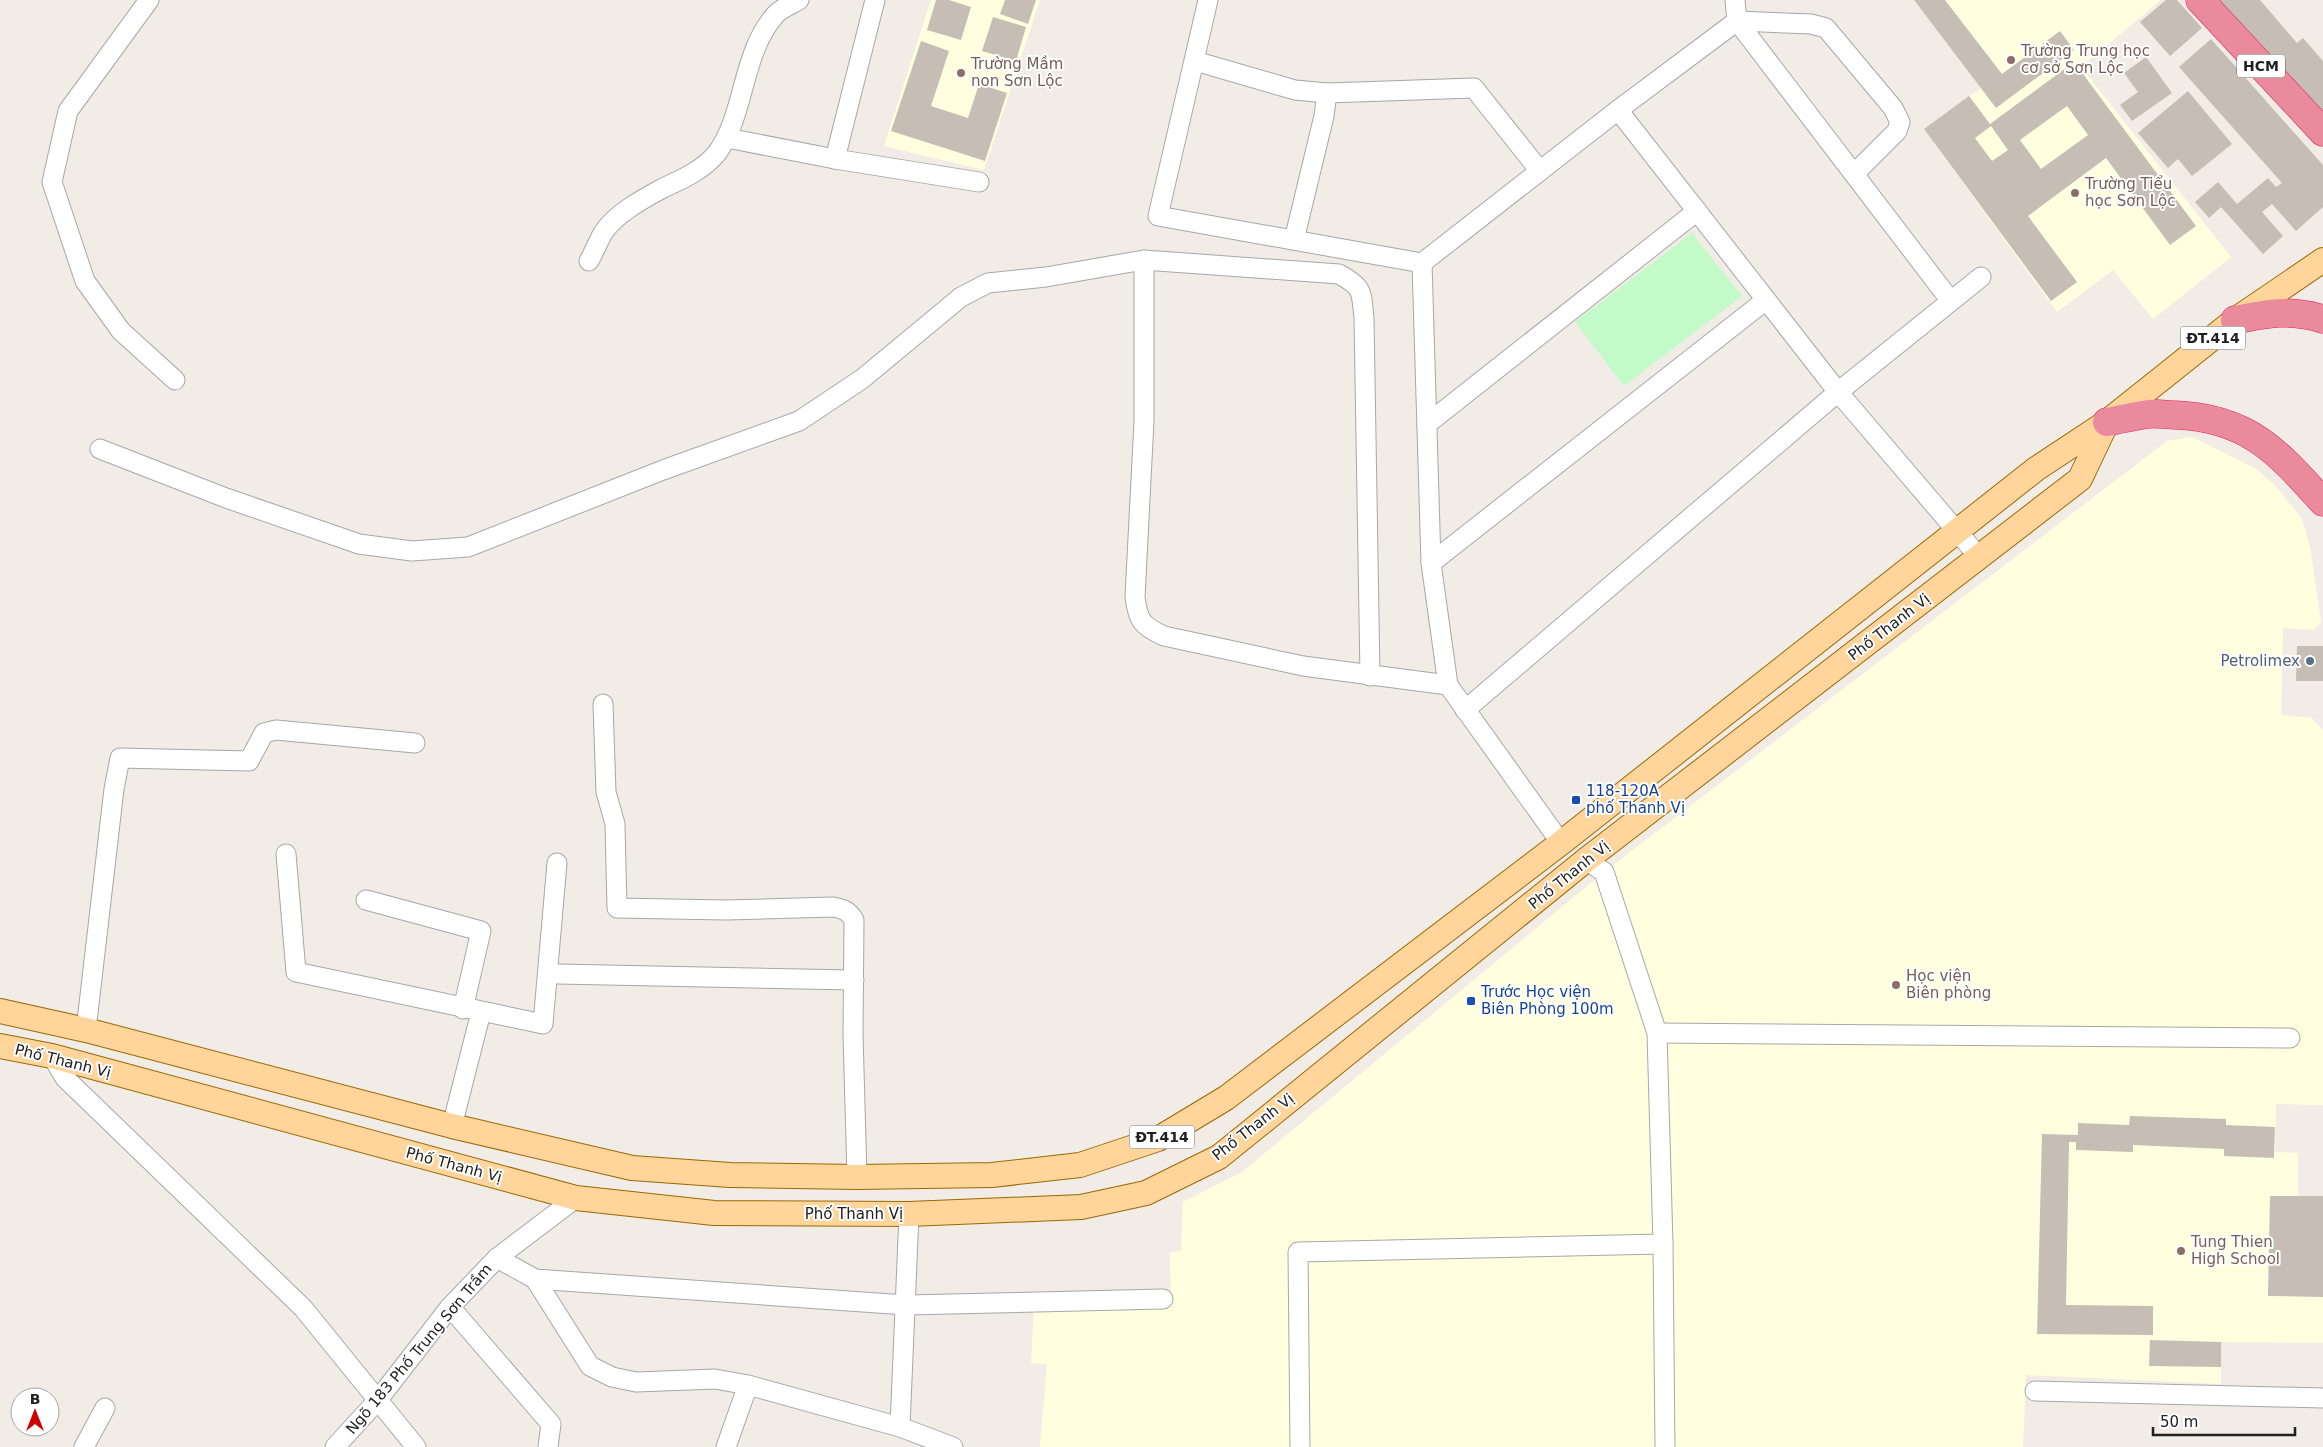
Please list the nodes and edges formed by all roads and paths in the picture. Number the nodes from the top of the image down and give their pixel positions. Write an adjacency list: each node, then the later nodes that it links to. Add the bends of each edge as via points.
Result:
1 (149, 0): 28 (street, via 68,111 52,182 85,281 121,331)
2 (799, 0): 12 (street, via 778,12 762,33)
3 (875, 0): 13 (street)
4 (1208, 0): 8 (street)
5 (1735, 0): 7 (street)
6 (2200, 0): 11 (highway, HCM)
7 (1737, 21): 10 (street); 15 (street); 15 (street, via 1811,24 1826,28 1893,108 1900,122 1897,131)
8 (1195, 61): 9 (street, via 1295,90); 18 (street, via 1158,216)
9 (1327, 93): 14 (street, via 1474,88); 18 (street)
10 (1618, 110): 14 (street); 17 (street)
11 (2323, 132)
12 (727, 138): 13 (street); 21 (street, via 715,155 693,174 624,212 604,232)
13 (835, 159): 16 (street)
14 (1540, 171): 22 (street)
15 (1855, 173): 25 (street)
16 (978, 182)
17 (1697, 211): 24 (street); 31 (street)
18 (1294, 240): 22 (street)
19 (1144, 260): 32 (street, via 1046,277 988,283 961,297 862,379 799,421 663,470 468,547 412,551 359,544 226,498); 37 (street, via 1144,421 1135,597 1137,614 1147,628 1164,636 1257,657); 37 (street, via 1339,274 1356,284 1361,294 1364,318)
20 (2323, 260): 27 (main road, Phố Thanh Vị / ĐT.414)
21 (589, 261)
22 (1422, 263): 31 (street)
23 (1981, 277): 25 (street)
24 (1766, 300): 29 (street); 36 (street)
25 (1950, 300): 29 (street)
26 (2323, 319): 27 (highway, via 2302,312 2273,312)
27 (2235, 320): 30 (main road, Phố Thanh Vị / ĐT.414)
28 (175, 380)
29 (1838, 392): 34 (street); 40 (street)
30 (2107, 422): 33 (highway, via 2150,414 2194,416 2231,424 2286,461); 34 (main road, Phố Thanh Vị / ĐT.414, via 2036,469); 35 (main road, Phố Thanh Vị, via 2080,479)
31 (1427, 424): 36 (street)
32 (100, 449)
33 (2323, 502)
34 (1958, 532): 35 (street); 42 (main road, Phố Thanh Vị / ĐT.414)
35 (1980, 557): 44 (main road, Phố Thanh Vị)
36 (1431, 563): 38 (street)
37 (1370, 676): 38 (street)
38 (1448, 685): 40 (street)
39 (603, 704): 48 (street, via 606,792 615,824 617,908 844,909 854,920)
40 (1465, 710): 42 (street)
41 (415, 743): 51 (street, via 276,730 264,733 248,761 120,758)
42 (1560, 843): 44 (main road); 57 (main road, Phố Thanh Vị / ĐT.414, via 1226,1098 1158,1139 1080,1165 992,1175)
43 (286, 854): 49 (street, via 296,972)
44 (1586, 860): 52 (street, via 1604,872); 59 (main road, Phố Thanh Vị, via 1218,1157 1146,1193 1081,1207)
45 (557, 863): 49 (street, via 543,1024)
46 (366, 900): 49 (street, via 481,931)
47 (558, 974): 48 (street)
48 (854, 980): 57 (street)
49 (472, 1010): 56 (street)
50 (0, 1011): 51 (main road, Phố Thanh Vị / ĐT.414)
51 (86, 1030): 56 (main road, Phố Thanh Vị / ĐT.414)
52 (1657, 1033): 53 (street); 60 (street)
53 (2290, 1038)
54 (0, 1046): 55 (main road, Phố Thanh Vị)
55 (52, 1056): 58 (main road, Phố Thanh Vị); 69 (street, via 65,1078 303,1308)
56 (452, 1126): 57 (main road, Phố Thanh Vị / ĐT.414, via 632,1168 730,1175)
57 (857, 1177)
58 (576, 1198): 59 (main road, Phố Thanh Vị, via 714,1213); 61 (street, Ngõ 183 Phố Trung Sơn Trầm)
59 (909, 1214): 64 (street)
60 (1663, 1244): 78 (street, via 1298,1252); 79 (street)
61 (497, 1258): 62 (street); 65 (street, Ngõ 183 Phố Trung Sơn Trầm)
62 (535, 1279): 64 (street); 66 (street, via 590,1366 612,1377 636,1382 715,1379)
63 (1163, 1299): 64 (street)
64 (906, 1305): 71 (street)
65 (450, 1307): 69 (street, Ngõ 183 Phố Trung Sơn Trầm); 75 (street, via 551,1424)
66 (748, 1385): 71 (street); 76 (street)
67 (2035, 1391): 68 (street)
68 (2323, 1398)
69 (377, 1401): 73 (street, Ngõ 183 Phố Trung Sơn Trầm); 74 (street)
70 (105, 1408): 72 (street)
71 (900, 1427): 77 (street)
72 (84, 1447)
73 (336, 1447)
74 (416, 1447)
75 (548, 1447)
76 (726, 1447)
77 (954, 1447)
78 (1300, 1447)
79 (1665, 1447)

